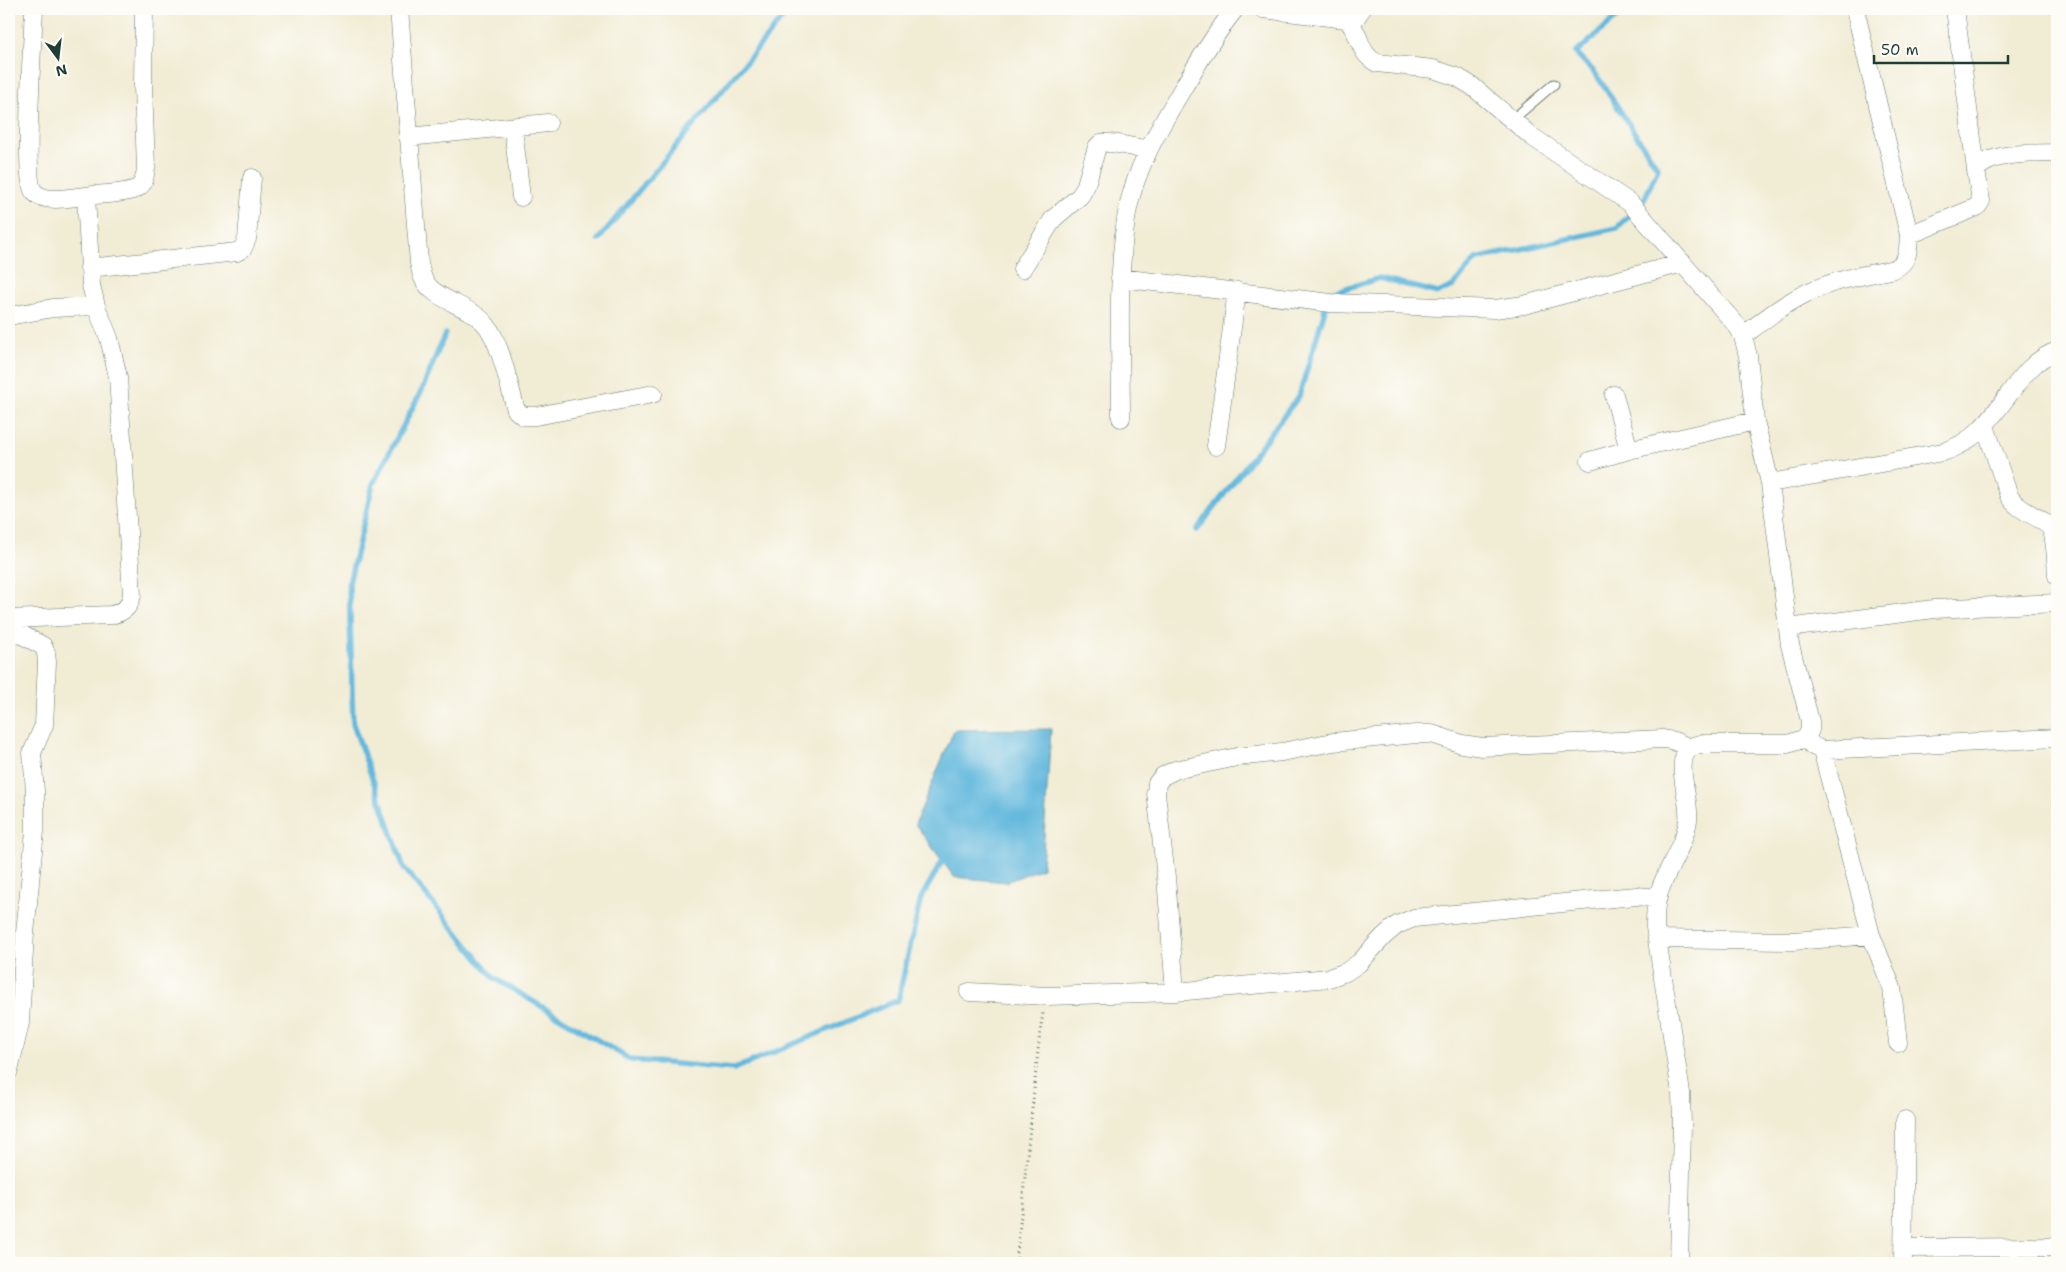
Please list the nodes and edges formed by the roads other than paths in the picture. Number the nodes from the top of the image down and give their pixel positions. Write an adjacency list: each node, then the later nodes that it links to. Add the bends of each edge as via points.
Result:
1 (34, 9): 20 (street, via 30,184 41,197)
2 (144, 9): 20 (street, via 144,180 131,190)
3 (399, 9): 15 (street)
4 (1235, 9): 16 (street, via 1206,48)
5 (1263, 9): 9 (street)
6 (1362, 9): 10 (street)
7 (1855, 9): 22 (street)
8 (1954, 9): 18 (street)
9 (1292, 11): 10 (street, via 1337,17)
10 (1351, 24): 12 (street, via 1369,59 1377,63 1433,69 1456,77 1472,86)
11 (1554, 84): 12 (lane)
12 (1512, 120): 23 (street, via 1630,203)
13 (548, 123): 14 (street)
14 (513, 127): 15 (street); 21 (street)
15 (408, 137): 32 (street, via 423,279 432,290 478,316 487,326 495,340 516,410 523,416 536,416)
16 (1149, 148): 25 (street, via 1101,143 1080,196 1053,219); 26 (street, via 1127,212)
17 (2057, 153): 18 (street, via 1992,159)
18 (1976, 170): 22 (street, via 1981,201 1977,206)
19 (252, 178): 24 (street, via 247,239 237,252)
20 (86, 196): 24 (street)
21 (521, 197)
22 (1909, 235): 30 (street, via 1908,252 1901,266 1812,291 1775,311)
23 (1683, 263): 27 (street, via 1524,305 1495,309 1325,302); 30 (street)
24 (89, 268): 28 (street)
25 (1022, 269)
26 (1120, 278): 27 (street); 34 (street)
27 (1236, 291): 37 (street)
28 (96, 306): 29 (street, via 53,308); 43 (street, via 109,338 118,377 132,595 129,606 121,613 111,615)
29 (9, 316)
30 (1743, 336): 35 (street)
31 (2057, 351): 36 (street, via 2031,368)
32 (653, 394)
33 (1614, 395): 38 (street)
34 (1121, 418)
35 (1755, 421): 38 (street); 40 (street)
36 (1985, 426): 40 (street, via 1963,445 1943,452); 41 (street, via 2009,496 2022,511 2052,531)
37 (1216, 446)
38 (1629, 450): 39 (street)
39 (1590, 461)
40 (1770, 483): 45 (street)
41 (2057, 576)
42 (2057, 603): 45 (street, via 1934,609)
43 (9, 619)
44 (9, 628): 56 (street, via 43,646 47,662 44,725 32,753 36,812 20,1023)
45 (1788, 628): 46 (street, via 1810,721)
46 (1806, 738): 48 (street, via 1788,744 1700,744); 49 (street)
47 (2057, 738): 49 (street)
48 (1690, 748): 50 (street, via 1682,766 1688,804 1687,827); 54 (street, via 1663,739 1482,747 1432,734 1416,734 1333,742 1175,770 1157,783 1156,793)
49 (1822, 750): 51 (street)
50 (1658, 898): 52 (street, via 1655,911); 54 (street, via 1629,897 1414,918 1397,925 1359,963 1329,978)
51 (1871, 935): 52 (street, via 1808,941); 55 (street, via 1892,988)
52 (1658, 939): 60 (street, via 1681,1093)
53 (969, 992): 54 (street, via 1047,996)
54 (1175, 992)
55 (1898, 1043)
56 (9, 1071)
57 (1905, 1120): 59 (street)
58 (2057, 1247): 59 (street)
59 (1903, 1256)
60 (1679, 1263)

